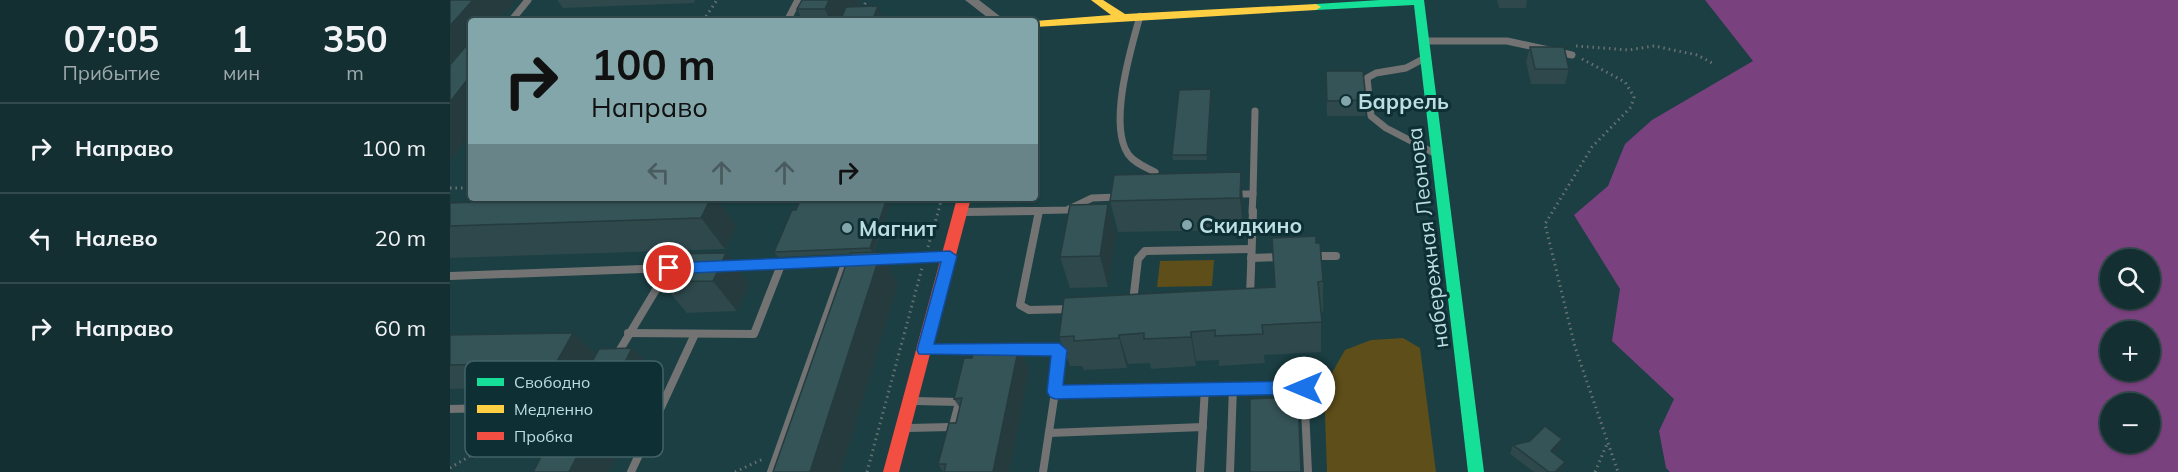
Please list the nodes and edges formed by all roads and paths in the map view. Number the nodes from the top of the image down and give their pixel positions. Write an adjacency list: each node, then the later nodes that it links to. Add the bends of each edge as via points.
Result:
1 (528, 0): 11 (lane)
2 (717, 0): 12 (path)
3 (798, 0): 13 (lane)
4 (867, 0): 8 (path)
5 (971, 0): 14 (street)
6 (1096, 0): 10 (main road)
7 (1419, 0): 9 (main road); 16 (main road, набережная Леонова)
8 (861, 10)
9 (1140, 16): 10 (main road); 23 (lane, via 1129,52 1121,132 1126,150 1136,162)
10 (1122, 17): 15 (main road)
11 (513, 18)
12 (705, 18)
13 (789, 18)
14 (996, 18)
15 (1038, 24)
16 (1425, 41): 18 (lane, via 1507,41); 19 (main road, набережная Леонова)
17 (1570, 46): 20 (path, via 1629,50 1654,46 1696,55)
18 (1572, 55): 76 (path, via 1625,82 1634,97 1631,107 1592,147 1545,224 1575,347)
19 (1426, 57): 22 (main road, набережная Леонова); 22 (lane, via 1406,68 1367,78 1371,116)
20 (1714, 64)
21 (1254, 111): 26 (lane)
22 (1438, 155): 90 (main road, набережная Леонова)
23 (1155, 172)
24 (450, 188): 25 (path)
25 (468, 188)
26 (1252, 194): 27 (lane); 33 (lane)
27 (1217, 195)
28 (1123, 196): 31 (lane, via 1092,198 1072,209)
29 (941, 201): 37 (path)
30 (963, 201): 32 (main road)
31 (1039, 211): 32 (lane); 49 (lane, via 1020,305 1029,310)
32 (961, 212): 34 (main road)
33 (1251, 253): 38 (lane); 45 (lane); 47 (lane, via 1145,251 1138,259)
34 (950, 256): 37 (lane); 55 (main road)
35 (1304, 256): 36 (lane)
36 (1336, 256)
37 (925, 257): 39 (lane); 84 (path)
38 (1293, 257)
39 (846, 261): 40 (lane); 77 (lane)
40 (781, 265): 41 (lane); 53 (lane, via 754,334)
41 (714, 267)
42 (669, 268): 43 (lane); 44 (lane); 52 (lane)
43 (680, 268)
44 (450, 276)
45 (1247, 304)
46 (1122, 308): 47 (lane)
47 (1132, 308): 48 (lane)
48 (1143, 308)
49 (1066, 309): 50 (lane); 51 (lane)
50 (1078, 309)
51 (1065, 319)
52 (628, 333): 53 (lane); 60 (lane)
53 (695, 334): 68 (lane)
54 (1061, 339): 59 (lane)
55 (924, 350): 56 (lane); 66 (main road)
56 (972, 350): 57 (lane); 61 (lane)
57 (994, 350)
58 (1005, 350): 59 (lane)
59 (1059, 350): 65 (lane)
60 (614, 361)
61 (969, 361)
62 (964, 381): 67 (lane)
63 (1233, 387): 64 (lane); 88 (lane); 89 (lane, via 1304,388)
64 (1205, 388): 65 (lane); 72 (lane)
65 (1055, 392): 74 (lane)
66 (910, 401): 67 (lane); 73 (main road)
67 (959, 402): 71 (lane)
68 (663, 403)
69 (450, 409): 70 (lane)
70 (465, 409)
71 (952, 427): 73 (lane); 75 (lane)
72 (1203, 427): 74 (lane); 87 (lane)
73 (903, 428): 85 (main road)
74 (1049, 433): 86 (lane)
75 (950, 438)
76 (1607, 442): 91 (path); 92 (path)
77 (778, 452): 82 (path); 83 (lane)
78 (468, 457): 80 (path)
79 (638, 457): 81 (lane)
80 (450, 468)
81 (631, 472)
82 (735, 472)
83 (771, 472)
84 (867, 472)
85 (891, 472)
86 (1043, 472)
87 (1200, 472)
88 (1230, 472)
89 (1308, 472)
90 (1476, 472)
91 (1595, 472)
92 (1618, 472)

